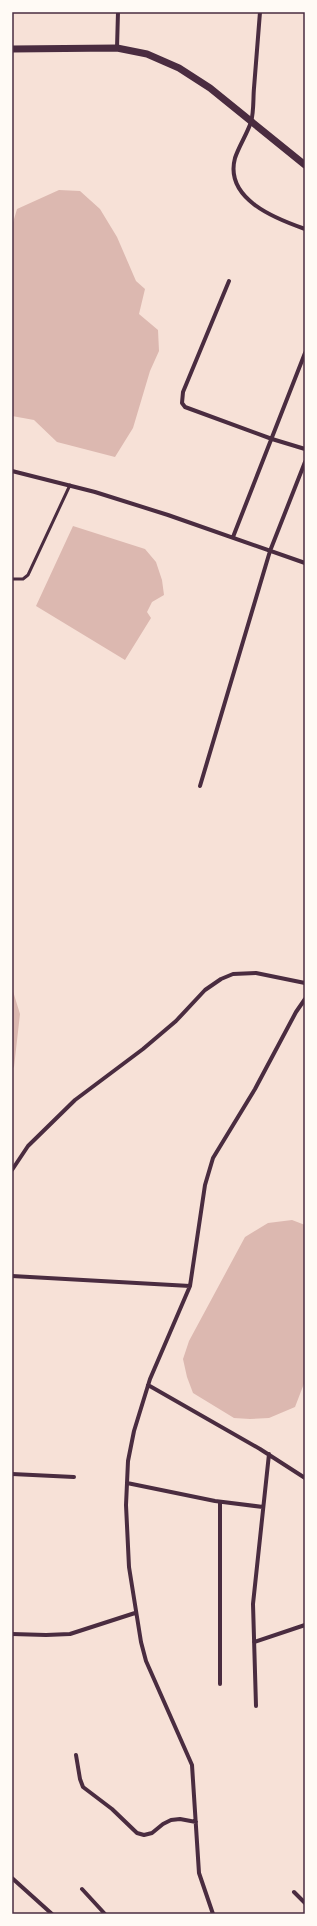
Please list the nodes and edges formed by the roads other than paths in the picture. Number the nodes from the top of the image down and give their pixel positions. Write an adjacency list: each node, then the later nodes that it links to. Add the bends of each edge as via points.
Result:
1 (118, 12): 3 (street)
2 (260, 12): 5 (street)
3 (117, 48): 4 (street); 5 (street, via 147,54 179,68 210,88)
4 (12, 49)
5 (251, 121): 6 (street); 7 (street, via 235,158 233,171 238,185 248,199 262,211)
6 (305, 165)
7 (305, 229)
8 (229, 281): 11 (street, via 183,392 182,403 185,407)
9 (305, 353): 10 (street)
10 (303, 363): 11 (street)
11 (272, 439): 12 (street); 16 (street)
12 (305, 449)
13 (305, 462): 17 (street)
14 (12, 471): 15 (street)
15 (70, 485): 16 (street); 19 (lane, via 28,575 23,579)
16 (233, 537): 17 (street)
17 (270, 551): 18 (street); 20 (street)
18 (305, 563)
19 (12, 579)
20 (200, 786)
21 (305, 983): 23 (street, via 256,973 233,974 221,979 205,990 176,1021 143,1049 75,1100 28,1146)
22 (305, 999): 25 (street, via 213,1158 205,1185)
23 (12, 1170)
24 (12, 1276): 25 (street)
25 (190, 1286): 26 (street)
26 (148, 1385): 27 (street); 31 (street, via 129,1456)
27 (269, 1454): 30 (street); 33 (street)
28 (12, 1474): 29 (street)
29 (74, 1477)
30 (305, 1478)
31 (127, 1483): 32 (street); 34 (street, via 129,1567)
32 (220, 1502): 33 (street); 38 (street)
33 (263, 1507): 37 (street, via 253,1604)
34 (135, 1613): 36 (street, via 70,1634); 41 (street, via 146,1661 192,1765)
35 (305, 1625): 37 (street)
36 (12, 1634)
37 (254, 1642): 39 (street)
38 (220, 1684)
39 (256, 1706)
40 (76, 1755): 41 (street, via 83,1787 138,1832 144,1835 152,1833 171,1820)
41 (196, 1822): 48 (street, via 199,1873)
42 (12, 1878): 46 (street)
43 (82, 1890): 47 (street)
44 (294, 1892): 45 (street)
45 (305, 1903)
46 (52, 1914)
47 (105, 1914)
48 (213, 1914)

